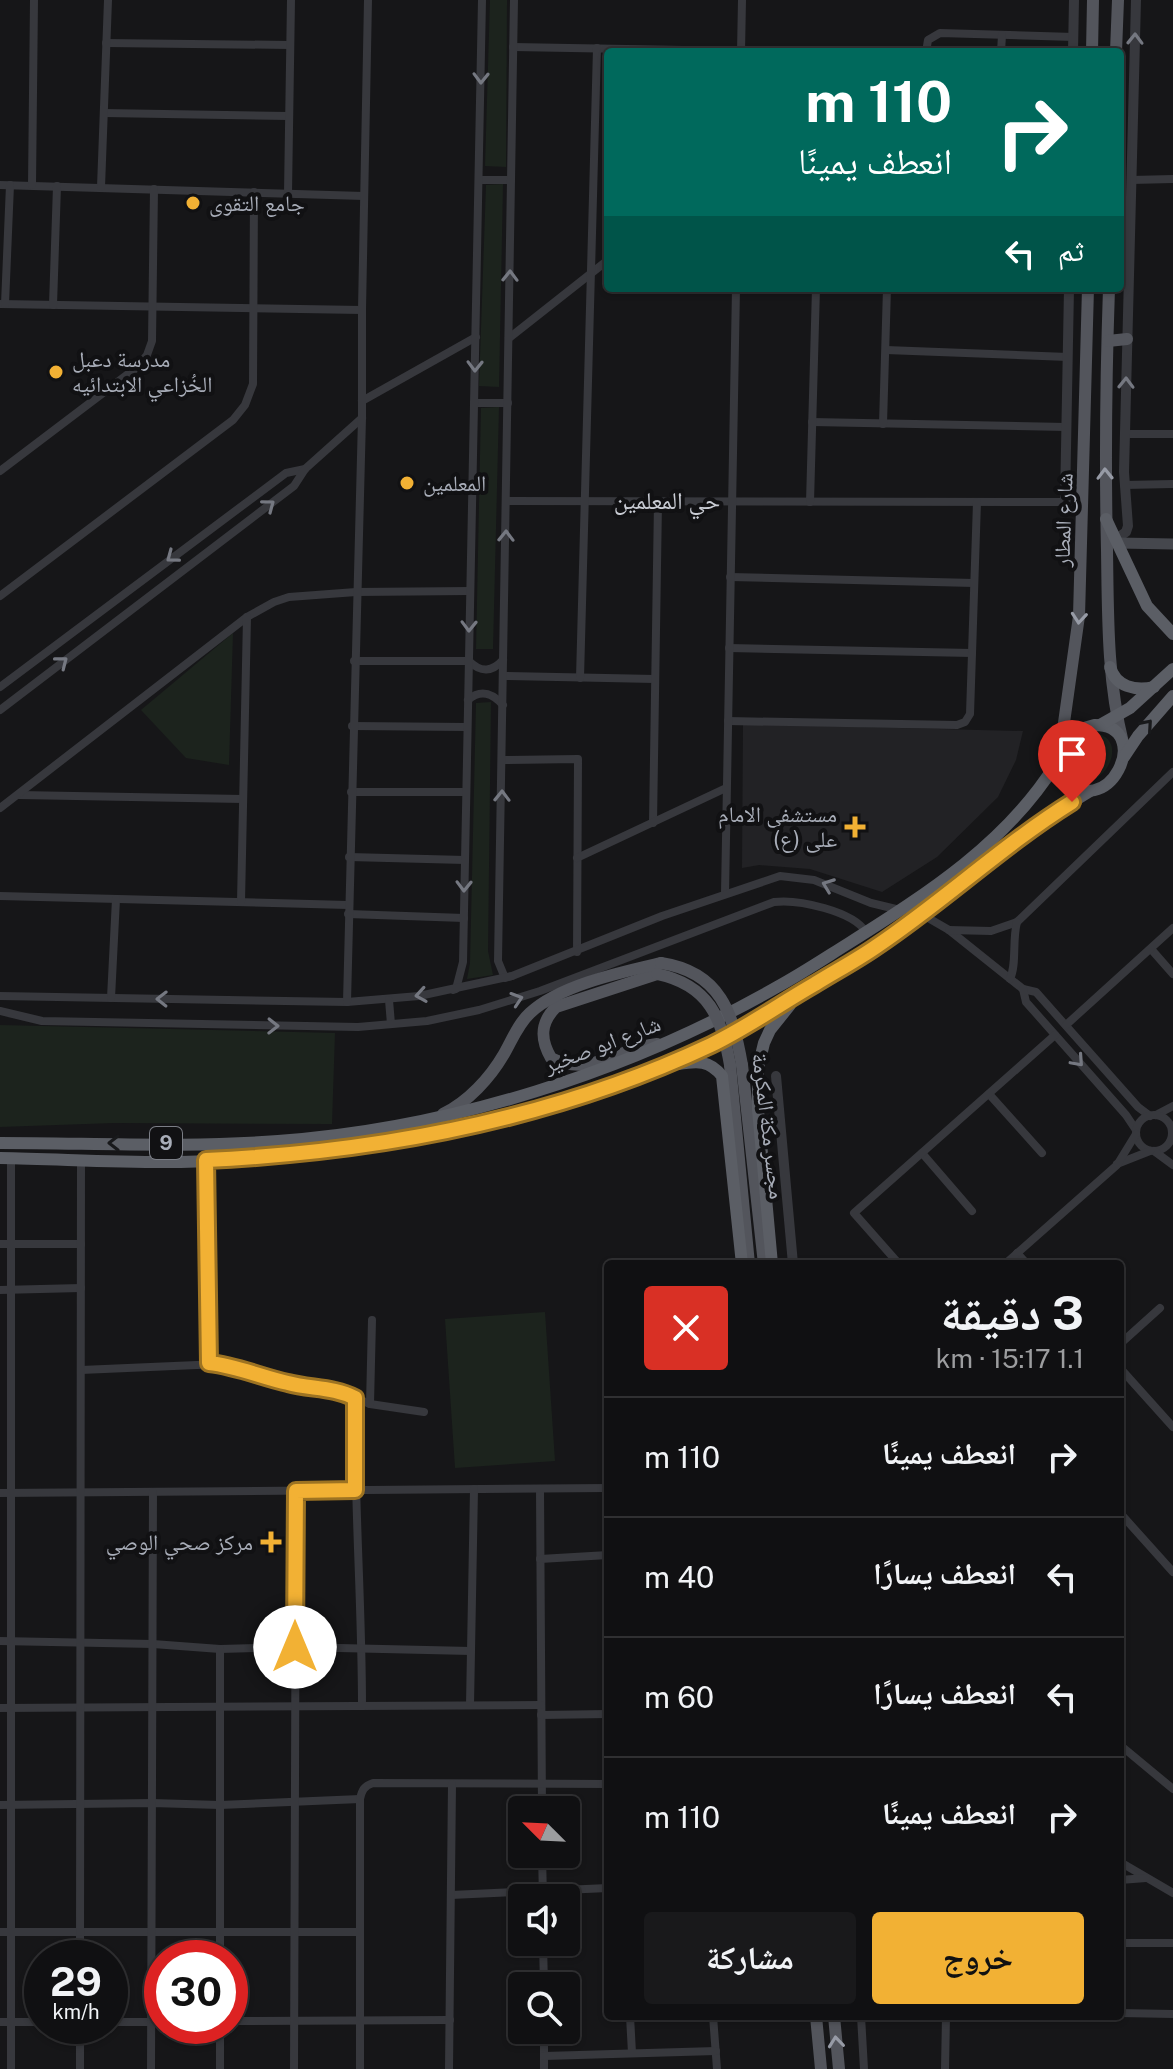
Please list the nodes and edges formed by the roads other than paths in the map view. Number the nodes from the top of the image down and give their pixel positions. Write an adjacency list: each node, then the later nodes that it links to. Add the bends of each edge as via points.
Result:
1 (34, 0): 32 (street)
2 (108, 0): 14 (street)
3 (291, 0): 15 (street)
4 (368, 0): 38 (street)
5 (482, 0): 28 (street, one-way to 28)
6 (514, 0): 16 (street)
7 (742, 0): 19 (street)
8 (1074, 0): 13 (street)
9 (1093, 0): 23 (main road)
10 (1118, 0): 24 (main road)
11 (1136, 0): 30 (street, one-way to 11)
12 (1002, 35): 13 (street); 20 (street, via 935,34); 21 (street)
13 (1074, 37): 22 (street)
14 (106, 43): 15 (street); 25 (street)
15 (290, 45): 26 (street)
16 (513, 47): 17 (street); 29 (street)
17 (597, 48): 18 (street); 40 (street)
18 (604, 48)
19 (741, 48)
20 (927, 48)
21 (1001, 48)
22 (1073, 48)
23 (1092, 48)
24 (1116, 48)
25 (104, 113): 26 (street); 34 (street)
26 (288, 116): 37 (street)
27 (1173, 179): 30 (street)
28 (479, 180): 29 (street); 52 (street)
29 (511, 180): 53 (street, one-way to 29)
30 (1131, 180): 54 (street)
31 (5, 185): 32 (street); 47 (street)
32 (32, 185): 33 (street)
33 (57, 186): 34 (street); 48 (street)
34 (101, 187): 35 (street)
35 (154, 189): 36 (street); 49 (street)
36 (254, 192): 37 (street); 50 (street)
37 (288, 193): 38 (street)
38 (364, 196): 51 (street)
39 (604, 263): 40 (street)
40 (591, 274): 53 (street); 72 (street)
41 (736, 292): 74 (street)
42 (816, 292): 62 (street)
43 (887, 292): 56 (street)
44 (1069, 292): 57 (street)
45 (1088, 292): 78 (main road, شارع المطار)
46 (1109, 292): 55 (main road, شارع المطار)
47 (3, 304): 48 (street)
48 (53, 305): 49 (street)
49 (154, 307): 50 (street); 68 (street, via 152,341 136,368)
50 (254, 310): 51 (street); 86 (street, via 253,384 233,420)
51 (362, 310): 58 (street)
52 (476, 337): 58 (street); 59 (street, one-way to 59)
53 (509, 338): 60 (street)
54 (1127, 339): 55 (main road); 65 (street, one-way to 54)
55 (1108, 341): 79 (main road, شارع المطار, one-way to 55)
56 (886, 350): 57 (street); 63 (street)
57 (1068, 357): 64 (street)
58 (362, 401): 61 (street)
59 (474, 403): 60 (street); 84 (street)
60 (508, 403): 71 (street)
61 (362, 418): 67 (street); 85 (street)
62 (812, 422): 63 (street); 75 (street)
63 (883, 424): 64 (street)
64 (1066, 427): 77 (street)
65 (1125, 434): 66 (street); 70 (street)
66 (1173, 434)
67 (305, 469): 87 (street, one-way to 87, via 286,473); 88 (street, one-way to 67, via 294,486)
68 (0, 471)
69 (1173, 484): 70 (street)
70 (1124, 485): 80 (street, via 1128,526)
71 (506, 501): 72 (street); 93 (street, one-way to 71)
72 (585, 502): 73 (street); 99 (street)
73 (658, 502): 74 (street); 100 (street)
74 (732, 502): 75 (street); 82 (street)
75 (810, 502): 76 (street)
76 (977, 502): 77 (street); 83 (street)
77 (1065, 502): 78 (street)
78 (1084, 502): 113 (main road, شارع المطار, one-way to 113, via 1079,616)
79 (1106, 519): 80 (highway); 96 (main road, شارع المطار)
80 (1117, 541): 81 (main road); 90 (highway, via 1147,606)
81 (1173, 544)
82 (730, 577): 83 (street); 91 (street)
83 (974, 583): 92 (street)
84 (470, 591): 85 (street); 95 (street, one-way to 95)
85 (356, 592): 89 (street, via 289,597); 94 (street)
86 (0, 596)
87 (113, 600): 88 (street); 101 (street)
88 (123, 614): 106 (street, one-way to 88)
89 (247, 617): 121 (street); 122 (street)
90 (1173, 634)
91 (729, 648): 92 (street); 108 (street)
92 (972, 653): 108 (street, via 970,714 961,724)
93 (504, 659): 95 (street, via 487,670); 98 (street)
94 (354, 661): 95 (street); 110 (street)
95 (469, 661): 104 (street)
96 (1110, 667): 102 (highway, via 1130,688); 107 (main road, شارع المطار)
97 (1173, 669): 102 (highway, 9)
98 (504, 676): 99 (street); 105 (street)
99 (580, 678): 100 (street)
100 (655, 679): 124 (street)
101 (0, 687)
102 (1154, 687): 107 (highway, 9)
103 (1173, 696): 112 (highway, 9, one-way to 103)
104 (468, 700): 105 (street, via 486,693); 111 (street)
105 (503, 706): 114 (street)
106 (0, 710)
107 (1117, 717): 109 (highway, 9); 112 (main road, شارع المطار)
108 (728, 721): 116 (street)
109 (1099, 725): 112 (highway, via 1113,730); 113 (highway, 9, via 1076,730)
110 (352, 726): 111 (street); 118 (street)
111 (467, 727): 119 (street)
112 (1124, 751): 117 (highway, 9, via 1114,777)
113 (1058, 757): 117 (highway, via 1060,775 1069,785); 133 (highway, 9, via 1028,805 1004,830)
114 (503, 760): 126 (street, via 578,759); 144 (street, one-way to 114, via 505,978 498,961)
115 (1173, 772): 136 (street)
116 (726, 788): 124 (street); 128 (street)
117 (1090, 791): 134 (highway, 9, via 1041,822)
118 (351, 792): 119 (street); 125 (street)
119 (466, 792): 127 (street)
120 (0, 794): 123 (street)
121 (18, 795): 122 (street); 123 (street)
122 (243, 799): 131 (street)
123 (3, 805)
124 (653, 823): 126 (street)
125 (349, 857): 127 (street); 132 (street)
126 (577, 858): 141 (street)
127 (465, 860): 135 (street, one-way to 135)
128 (725, 894): 133 (street, one-way to 128, via 792,876); 141 (street)
129 (0, 896): 130 (street)
130 (116, 899): 131 (street); 150 (street)
131 (241, 902): 132 (street)
132 (348, 910): 135 (street); 152 (street)
133 (901, 910): 139 (highway, شارع ابو صخير / 9)
134 (923, 915): 138 (street); 146 (highway, 9)
135 (464, 918): 148 (street, via 461,972)
136 (1017, 922): 138 (street, via 991,931); 145 (street)
137 (1173, 928): 140 (street)
138 (949, 930): 145 (street)
139 (866, 932): 154 (street, one-way to 139, via 510,1001 774,902 811,904 856,921); 157 (highway, شارع ابو صخير / 9, via 778,987)
140 (1151, 949): 143 (street); 155 (street)
141 (577, 952): 144 (street)
142 (659, 968): 157 (main road, via 556,1007 542,1037 551,1058 578,1067); 158 (main road, مجسر مكة المكرمة, bridge, via 711,1005); 164 (main road, via 582,985 538,1006 486,1079 455,1109)
143 (1173, 974)
144 (512, 976): 148 (street)
145 (1010, 979): 147 (street)
146 (814, 984): 159 (highway, 9, via 725,1038); 188 (highway, via 778,1018 758,1068)
147 (1023, 989): 155 (street, via 1036,992); 156 (street, via 1026,1002)
148 (453, 990): 151 (street, one-way to 151)
149 (0, 996): 150 (street)
150 (111, 998): 152 (street, one-way to 150)
151 (389, 1000): 152 (street); 154 (street)
152 (347, 1002)
153 (0, 1011): 154 (street, one-way to 154, via 42,1021)
154 (391, 1024)
155 (1066, 1025): 163 (street, via 1138,1107)
156 (1055, 1035): 161 (street); 165 (street, one-way to 165)
157 (661, 1043): 164 (highway, شارع ابو صخير / 9, via 560,1084)
158 (736, 1065): 186 (main road, مجسر مكة المكرمة); 187 (main road, مجسر مكة المكرمة)
159 (644, 1072): 175 (highway, 9, via 516,1114 405,1138 286,1156); 185 (highway, via 704,1061 722,1076)
160 (776, 1076): 189 (street)
161 (989, 1094): 171 (street); 172 (street)
162 (1173, 1106): 163 (street)
163 (1153, 1116): 165 (street, via 1142,1119); 166 (street, via 1165,1119)
164 (438, 1117): 169 (highway, شارع ابو صخير / 9, via 332,1136)
165 (1136, 1132): 170 (street, via 1139,1143); 178 (street)
166 (1172, 1134): 170 (street, via 1165,1146)
167 (0, 1143): 168 (highway, 9, one-way to 167)
168 (150, 1143): 169 (highway, 9); 177 (highway)
169 (186, 1144): 176 (highway)
170 (1152, 1151): 178 (street); 179 (street)
171 (922, 1153): 180 (street); 190 (street, via 854,1213)
172 (1042, 1153)
173 (6, 1158): 174 (highway, 9); 182 (street)
174 (81, 1160): 177 (highway, 9); 183 (street)
175 (206, 1160): 176 (highway, 9); 199 (street)
176 (186, 1161): 177 (highway, 9)
177 (150, 1162)
178 (1117, 1165): 184 (street)
179 (1173, 1165)
180 (972, 1211)
181 (0, 1244): 182 (street)
182 (11, 1244): 183 (street); 195 (street)
183 (81, 1244): 193 (street)
184 (1017, 1253): 191 (street); 192 (street)
185 (742, 1260)
186 (749, 1260)
187 (764, 1260)
188 (772, 1260)
189 (793, 1260)
190 (895, 1260)
191 (1009, 1260)
192 (1023, 1260)
193 (81, 1288): 195 (street); 200 (street)
194 (0, 1290): 195 (street)
195 (11, 1290): 213 (street)
196 (1160, 1308): 198 (street)
197 (372, 1320): 203 (street)
198 (1124, 1340)
199 (209, 1363): 200 (street); 202 (street)
200 (81, 1370): 214 (street)
201 (1124, 1372): 205 (street)
202 (355, 1398): 203 (street); 209 (street)
203 (370, 1404): 204 (street)
204 (424, 1412)
205 (1173, 1427)
206 (604, 1488): 208 (street)
207 (474, 1489): 208 (street); 209 (street); 226 (street)
208 (540, 1489): 217 (street)
209 (355, 1490): 210 (street); 225 (street)
210 (296, 1491): 211 (street); 223 (street)
211 (153, 1492): 214 (street); 222 (street)
212 (0, 1493): 213 (street)
213 (11, 1493): 214 (street); 220 (street)
214 (81, 1493): 221 (street)
215 (1124, 1517): 218 (street)
216 (604, 1555): 217 (street)
217 (540, 1559): 235 (street)
218 (1173, 1572)
219 (0, 1641): 220 (street)
220 (11, 1641): 221 (street); 234 (street)
221 (81, 1642): 222 (street); 231 (street)
222 (153, 1644): 224 (street); 232 (street)
223 (295, 1647): 224 (street); 225 (street); 229 (street)
224 (220, 1649): 228 (street)
225 (362, 1649): 226 (street); 230 (street)
226 (471, 1651): 227 (street)
227 (470, 1705): 230 (street); 235 (street)
228 (220, 1706): 229 (street); 232 (street); 249 (street)
229 (295, 1706): 230 (street); 244 (street)
230 (362, 1706)
231 (80, 1707): 232 (street); 234 (street); 246 (street)
232 (152, 1707): 245 (street)
233 (0, 1708): 234 (street)
234 (11, 1708): 248 (street)
235 (541, 1710): 236 (street); 239 (street)
236 (604, 1714)
237 (1124, 1748): 241 (street)
238 (452, 1784): 239 (street); 243 (street, via 373,1783); 257 (street)
239 (542, 1784): 240 (street); 242 (street)
240 (604, 1784)
241 (1173, 1789)
242 (542, 1796)
243 (360, 1799): 244 (street); 264 (street)
244 (295, 1800): 249 (street); 263 (street)
245 (152, 1803): 246 (street); 249 (street); 261 (street)
246 (80, 1804): 248 (street); 260 (street)
247 (0, 1805): 248 (street)
248 (11, 1805): 259 (street)
249 (220, 1805): 262 (street)
250 (1124, 1864): 251 (street)
251 (1146, 1878): 252 (street); 255 (street)
252 (1124, 1880)
253 (604, 1888): 254 (street)
254 (580, 1891)
255 (1173, 1893)
256 (508, 1894): 257 (street)
257 (451, 1895): 272 (street)
258 (0, 1932): 259 (street)
259 (11, 1932): 260 (street); 283 (street)
260 (80, 1932): 261 (street); 265 (street)
261 (152, 1932): 262 (street); 266 (street)
262 (220, 1932): 263 (street); 267 (street)
263 (295, 1932): 264 (street); 280 (street)
264 (360, 1932): 281 (street)
265 (80, 1940)
266 (152, 1940)
267 (220, 1940)
268 (1124, 1943): 269 (street)
269 (1173, 1943)
270 (1124, 2013): 271 (street)
271 (1173, 2014)
272 (450, 2020): 281 (street); 298 (street)
273 (630, 2020): 290 (street)
274 (713, 2020): 289 (street)
275 (816, 2020): 301 (main road)
276 (834, 2020): 302 (main road, one-way to 276)
277 (861, 2020): 303 (street)
278 (946, 2020): 304 (street)
279 (248, 2021): 280 (street)
280 (294, 2021): 281 (street); 296 (street)
281 (360, 2021): 297 (street)
282 (0, 2022): 283 (street)
283 (11, 2022): 284 (street); 292 (street)
284 (24, 2022)
285 (80, 2044): 293 (street)
286 (152, 2044): 294 (street)
287 (220, 2044): 295 (street)
288 (544, 2044): 291 (street)
289 (716, 2051): 290 (street); 300 (street)
290 (632, 2053): 291 (street)
291 (544, 2056): 299 (street)
292 (11, 2069)
293 (80, 2069)
294 (151, 2069)
295 (220, 2069)
296 (294, 2069)
297 (360, 2069)
298 (449, 2069)
299 (544, 2069)
300 (717, 2069)
301 (821, 2069)
302 (839, 2069)
303 (864, 2069)
304 (945, 2069)

